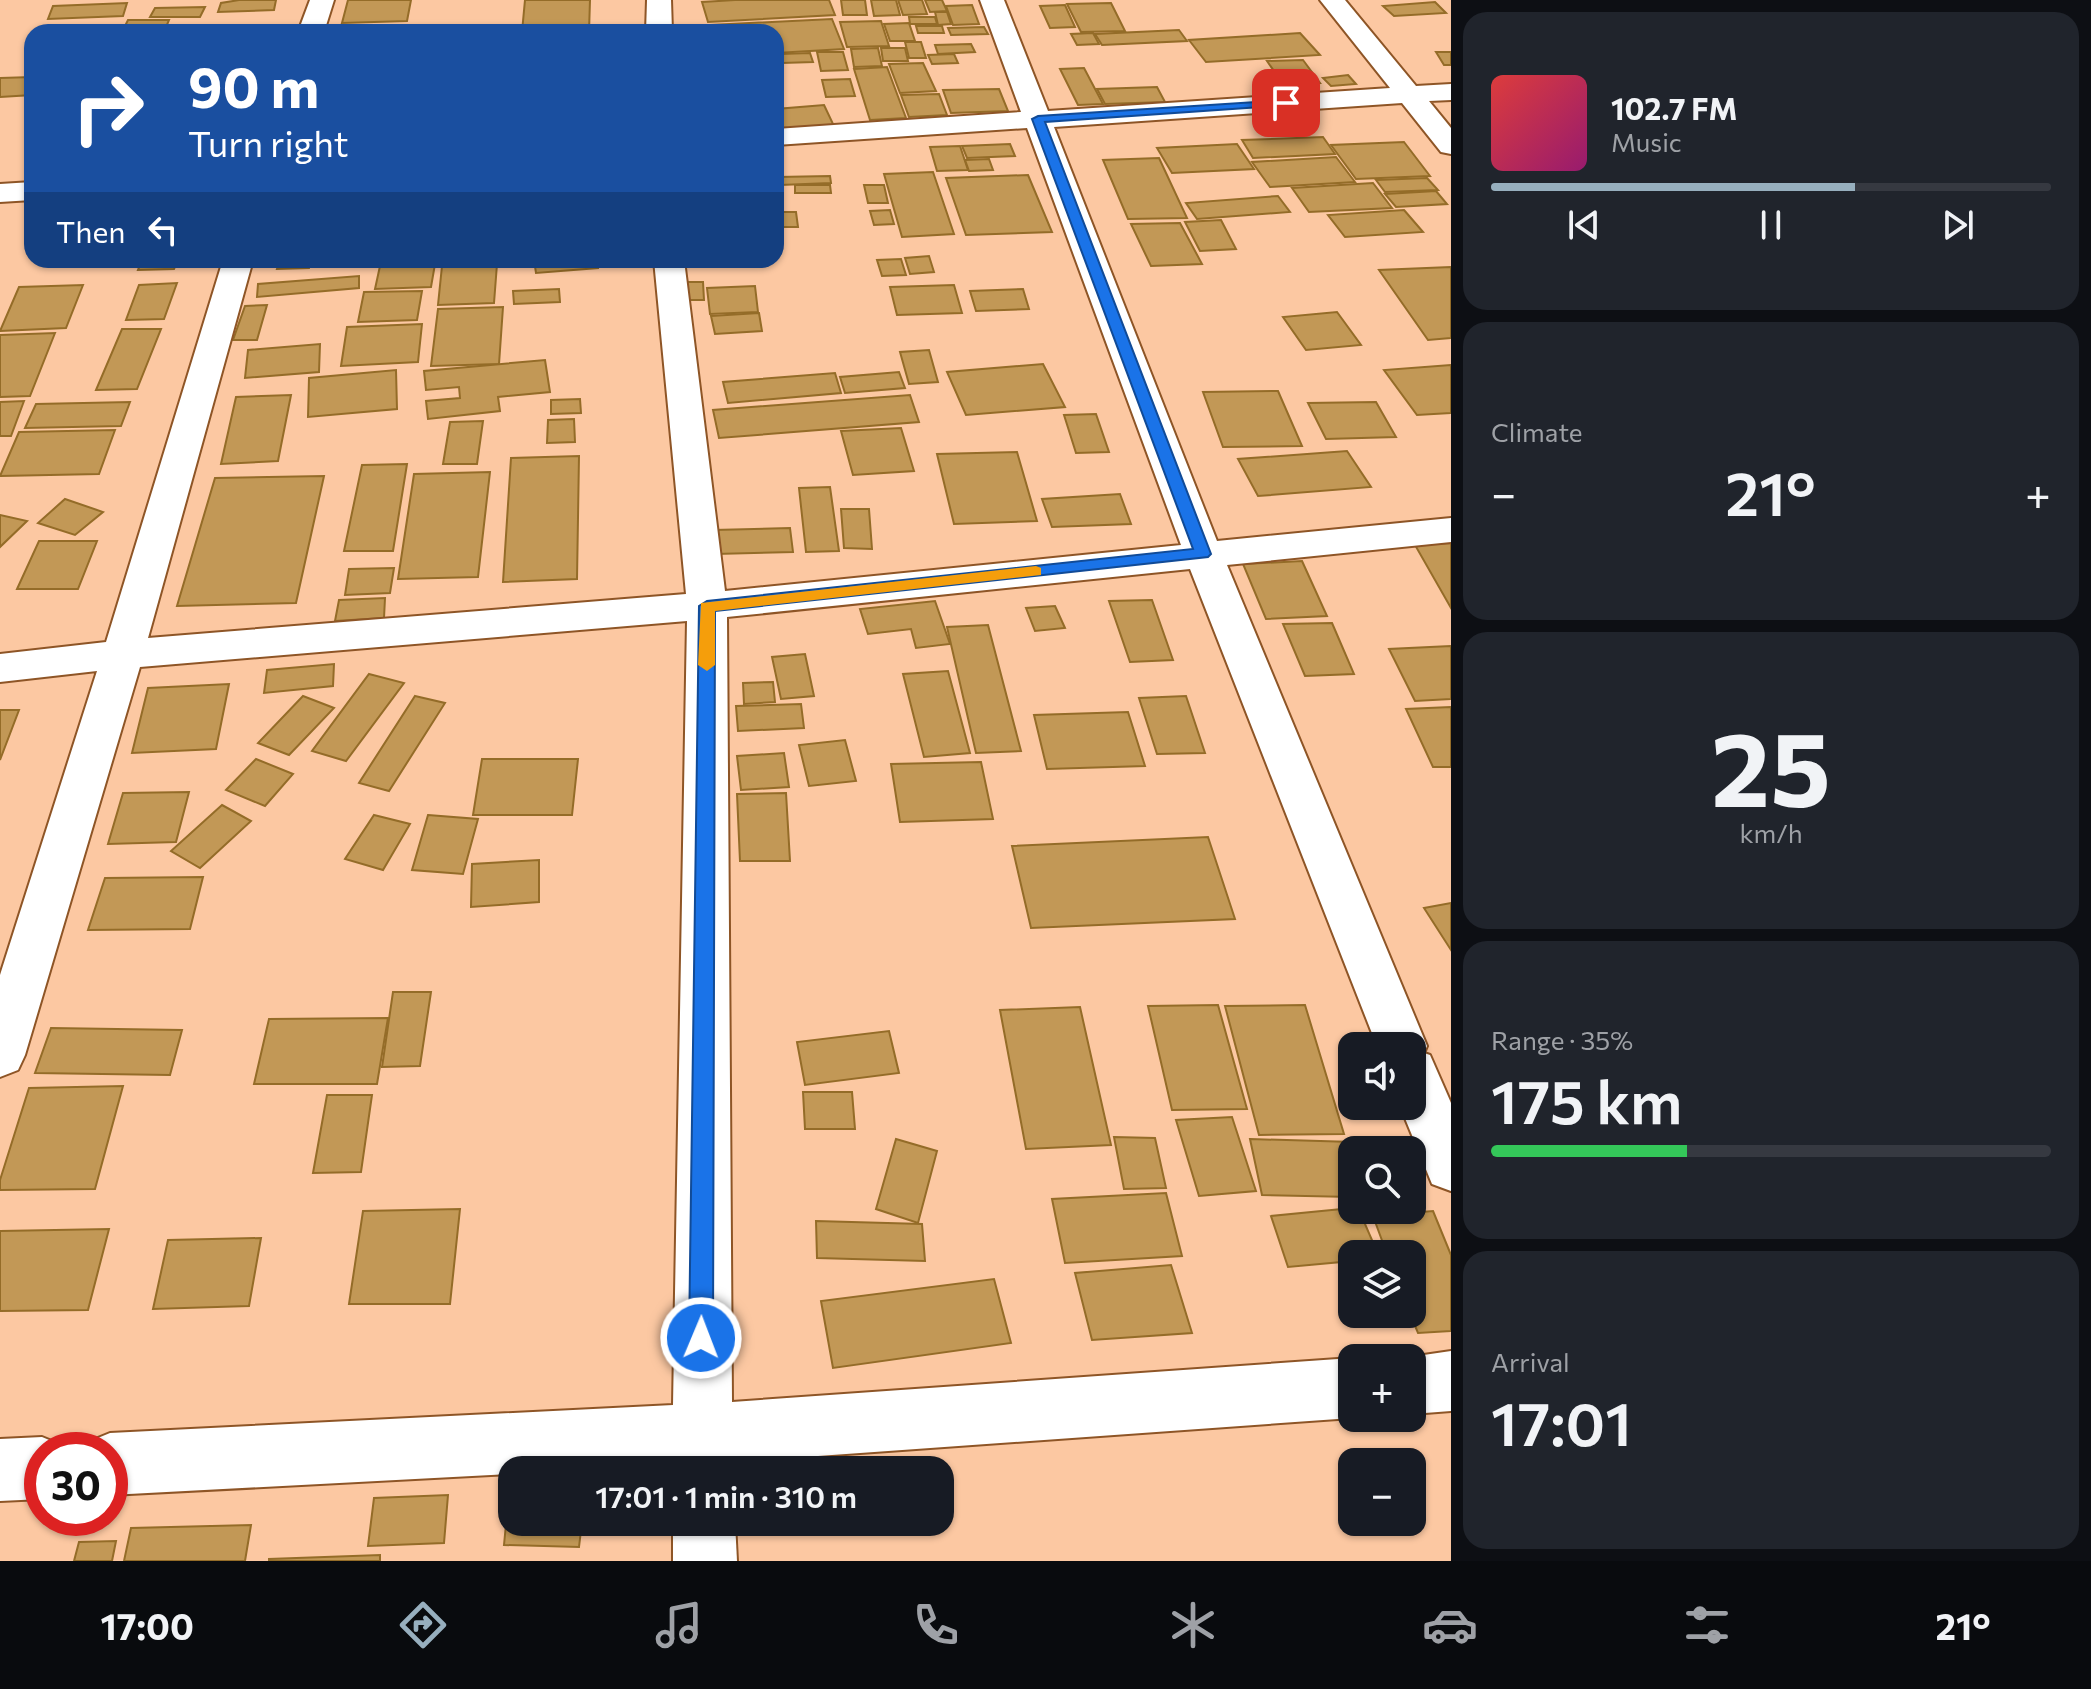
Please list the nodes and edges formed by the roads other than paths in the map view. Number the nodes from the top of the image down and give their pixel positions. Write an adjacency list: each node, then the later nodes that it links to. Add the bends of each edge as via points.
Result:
1 (322, 0): 5 (street)
2 (659, 0): 6 (street)
3 (992, 0): 9 (street)
4 (1332, 0): 8 (street)
5 (314, 24)
6 (659, 24)
7 (1451, 92): 8 (street)
8 (1410, 95): 9 (street); 11 (street)
9 (1038, 119): 10 (street); 17 (street)
10 (784, 136)
11 (1451, 146)
12 (24, 192): 13 (street)
13 (0, 193)
14 (236, 268): 19 (street)
15 (670, 268): 18 (street)
16 (1451, 530): 17 (street)
17 (1203, 554): 18 (street); 21 (street)
18 (707, 606): 19 (street); 28 (street)
19 (123, 654): 20 (street); 22 (street)
20 (0, 668)
21 (1396, 1032)
22 (0, 1055)
23 (1426, 1105): 24 (street)
24 (1451, 1167)
25 (1451, 1381): 26 (street)
26 (1426, 1383)
27 (1338, 1389): 28 (street)
28 (701, 1452): 29 (street)
29 (128, 1464)
30 (24, 1469): 31 (street)
31 (0, 1470)
32 (704, 1536): 33 (street)
33 (705, 1561)

